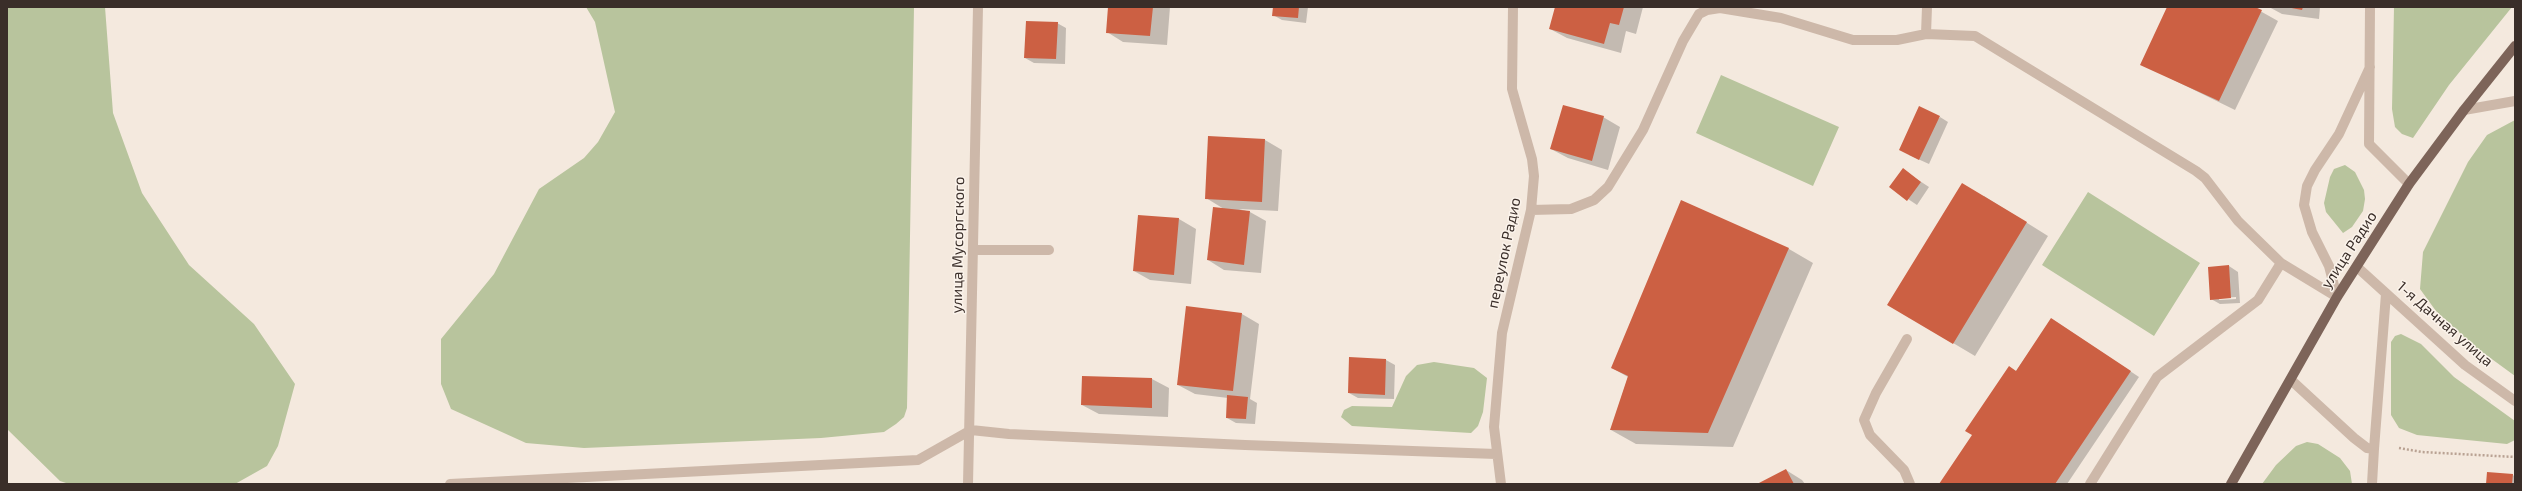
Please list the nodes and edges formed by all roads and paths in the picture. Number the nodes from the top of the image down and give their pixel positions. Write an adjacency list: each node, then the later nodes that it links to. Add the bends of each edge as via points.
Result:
1 (978, 7): 12 (street, улица Мусоргского)
2 (1512, 7): 11 (street, переулок Радио, via 1512,89 1532,159 1534,176)
3 (1927, 7): 5 (street)
4 (2370, 7): 7 (street)
5 (1926, 34): 11 (street, via 1897,40 1853,40 1780,18 1720,8 1707,10 1699,14 1683,41 1643,130 1608,187 1594,200 1571,210); 14 (street, via 1975,36 2196,172 2205,178 2238,221)
6 (2515, 46): 9 (main road, улица Радио)
7 (2370, 67): 10 (street, via 2368,144); 17 (street, via 2339,134 2314,170 2307,186 2304,205 2312,232 2329,266)
8 (2515, 101): 9 (street)
9 (2464, 110): 10 (main road, улица Радио)
10 (2409, 184): 15 (main road, улица Радио)
11 (1531, 210): 23 (street, переулок Радио, via 1502,333 1494,427)
12 (973, 250): 13 (street); 21 (street, улица Мусоргского)
13 (1050, 250)
14 (2281, 263): 17 (street); 29 (street, via 2258,300 2157,377)
15 (2357, 267): 16 (street, 1-я Дачная улица); 17 (main road, улица Радио)
16 (2386, 294): 20 (street, 1-я Дачная улица, via 2465,365); 22 (street)
17 (2336, 296): 19 (main road, улица Радио)
18 (1907, 339): 28 (street, via 1864,420 1870,435 1904,470)
19 (2291, 380): 22 (street, via 2354,438 2367,448); 30 (main road, улица Радио)
20 (2515, 401)
21 (971, 430): 23 (street, via 1245,445); 25 (street, via 918,460); 26 (street, улица Мусоргского)
22 (2374, 446): 24 (path, via 2422,452); 31 (street)
23 (1496, 454): 27 (street, переулок Радио)
24 (2515, 457)
25 (450, 484)
26 (968, 484)
27 (1501, 484)
28 (1910, 484)
29 (2090, 484)
30 (2231, 484)
31 (2372, 484)

